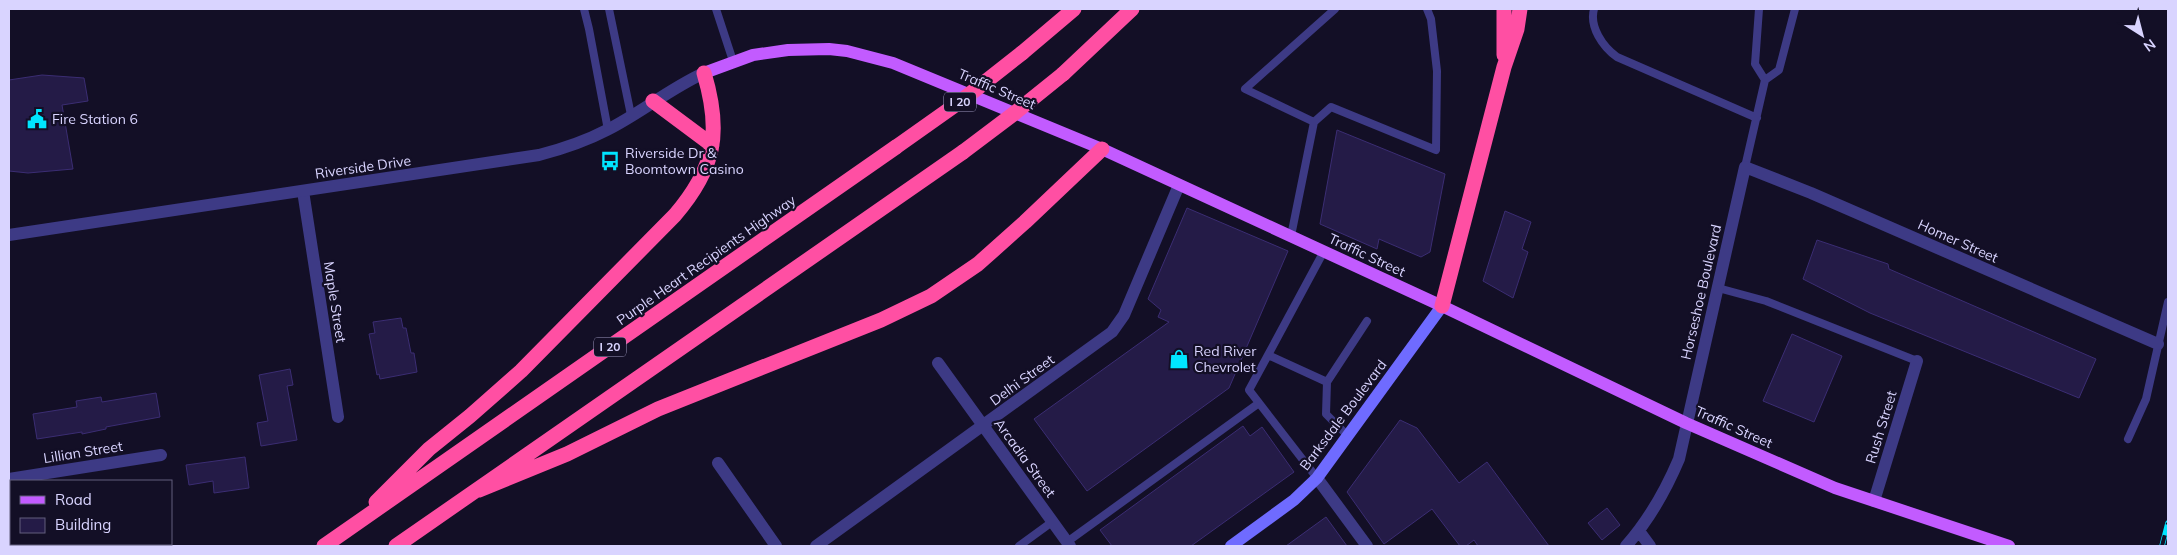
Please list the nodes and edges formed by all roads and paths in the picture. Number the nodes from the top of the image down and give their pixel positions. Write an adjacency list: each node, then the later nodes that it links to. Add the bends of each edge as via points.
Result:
1 (584, 9): 21 (lane)
2 (610, 9): 18 (lane)
3 (716, 9): 13 (lane)
4 (1074, 9): 52 (highway, Purple Heart Recipients Highway / I 20, bridge, via 961,101)
5 (1132, 9): 49 (highway, bridge, via 1063,74 963,152)
6 (1335, 9): 20 (lane, via 1245,89)
7 (1427, 9): 20 (lane, via 1431,19 1438,89 1436,150 1331,107)
8 (1504, 9): 14 (highway)
9 (1520, 9): 14 (highway)
10 (1594, 9): 19 (lane, via 1592,15 1596,30 1610,52 1636,67)
11 (1758, 9): 16 (lane, via 1756,64)
12 (1795, 9): 16 (lane, via 1779,70)
13 (733, 61): 15 (main road, Traffic Street); 23 (main road, Traffic Street, via 788,50 829,49 862,54 921,74)
14 (1504, 67): 32 (highway)
15 (704, 73): 17 (street, Riverside Drive); 22 (highway, via 713,105)
16 (1765, 80): 19 (lane)
17 (653, 102): 18 (street, Riverside Drive); 22 (highway)
18 (632, 115): 21 (street, Riverside Drive)
19 (1756, 118): 24 (lane)
20 (1314, 122): 28 (lane)
21 (608, 130): 26 (street, Riverside Drive, via 566,148 532,157)
22 (712, 145): 52 (highway, via 702,175 675,215 521,371 429,449)
23 (1102, 149): 25 (main road, Traffic Street); 49 (highway, via 978,264 931,296 882,320 658,409 567,454)
24 (1745, 167): 30 (street, Horseshoe Boulevard); 34 (street, Homer Street)
25 (1179, 185): 28 (main road, Traffic Street); 42 (street, Delhi Street, via 1120,324)
26 (303, 191): 27 (street, Riverside Drive); 40 (street, Maple Street)
27 (9, 234)
28 (1291, 236): 29 (main road, Traffic Street)
29 (1324, 251): 32 (main road, Traffic Street); 35 (lane)
30 (1718, 288): 36 (lane, via 1766,301); 41 (street, Horseshoe Boulevard)
31 (2168, 302): 34 (lane)
32 (1442, 306): 41 (main road, Traffic Street); 43 (main road, Barksdale Boulevard)
33 (1366, 320): 38 (lane)
34 (2158, 344): 44 (lane, via 2146,399)
35 (1268, 355): 38 (lane); 39 (lane, via 1249,390)
36 (1917, 361): 50 (street, Rush Street)
37 (938, 363): 42 (street, Arcadia Street)
38 (1327, 382): 43 (lane, via 1326,414)
39 (1259, 403): 47 (lane); 54 (lane)
40 (338, 418)
41 (1686, 423): 50 (main road, Traffic Street); 53 (street, Horseshoe Boulevard, via 1679,460 1650,517)
42 (984, 426): 51 (street, Arcadia Street); 58 (street, Delhi Street)
43 (1348, 436): 47 (main road, Barksdale Boulevard)
44 (2128, 439)
45 (161, 455): 48 (street, Lillian Street)
46 (718, 463): 57 (street)
47 (1317, 478): 60 (main road, Barksdale Boulevard, via 1294,500); 61 (street)
48 (9, 479)
49 (479, 490): 56 (highway)
50 (1874, 502): 64 (main road, Traffic Street)
51 (1052, 522): 54 (street, Arcadia Street); 59 (lane)
52 (347, 531): 55 (highway, Purple Heart Recipients Highway / I 20)
53 (1639, 531): 62 (street, Horseshoe Boulevard); 63 (street)
54 (1068, 544)
55 (324, 546)
56 (396, 546)
57 (776, 546)
58 (816, 546)
59 (1019, 546)
60 (1231, 546)
61 (1367, 546)
62 (1626, 546)
63 (1650, 546)
64 (2009, 546)

